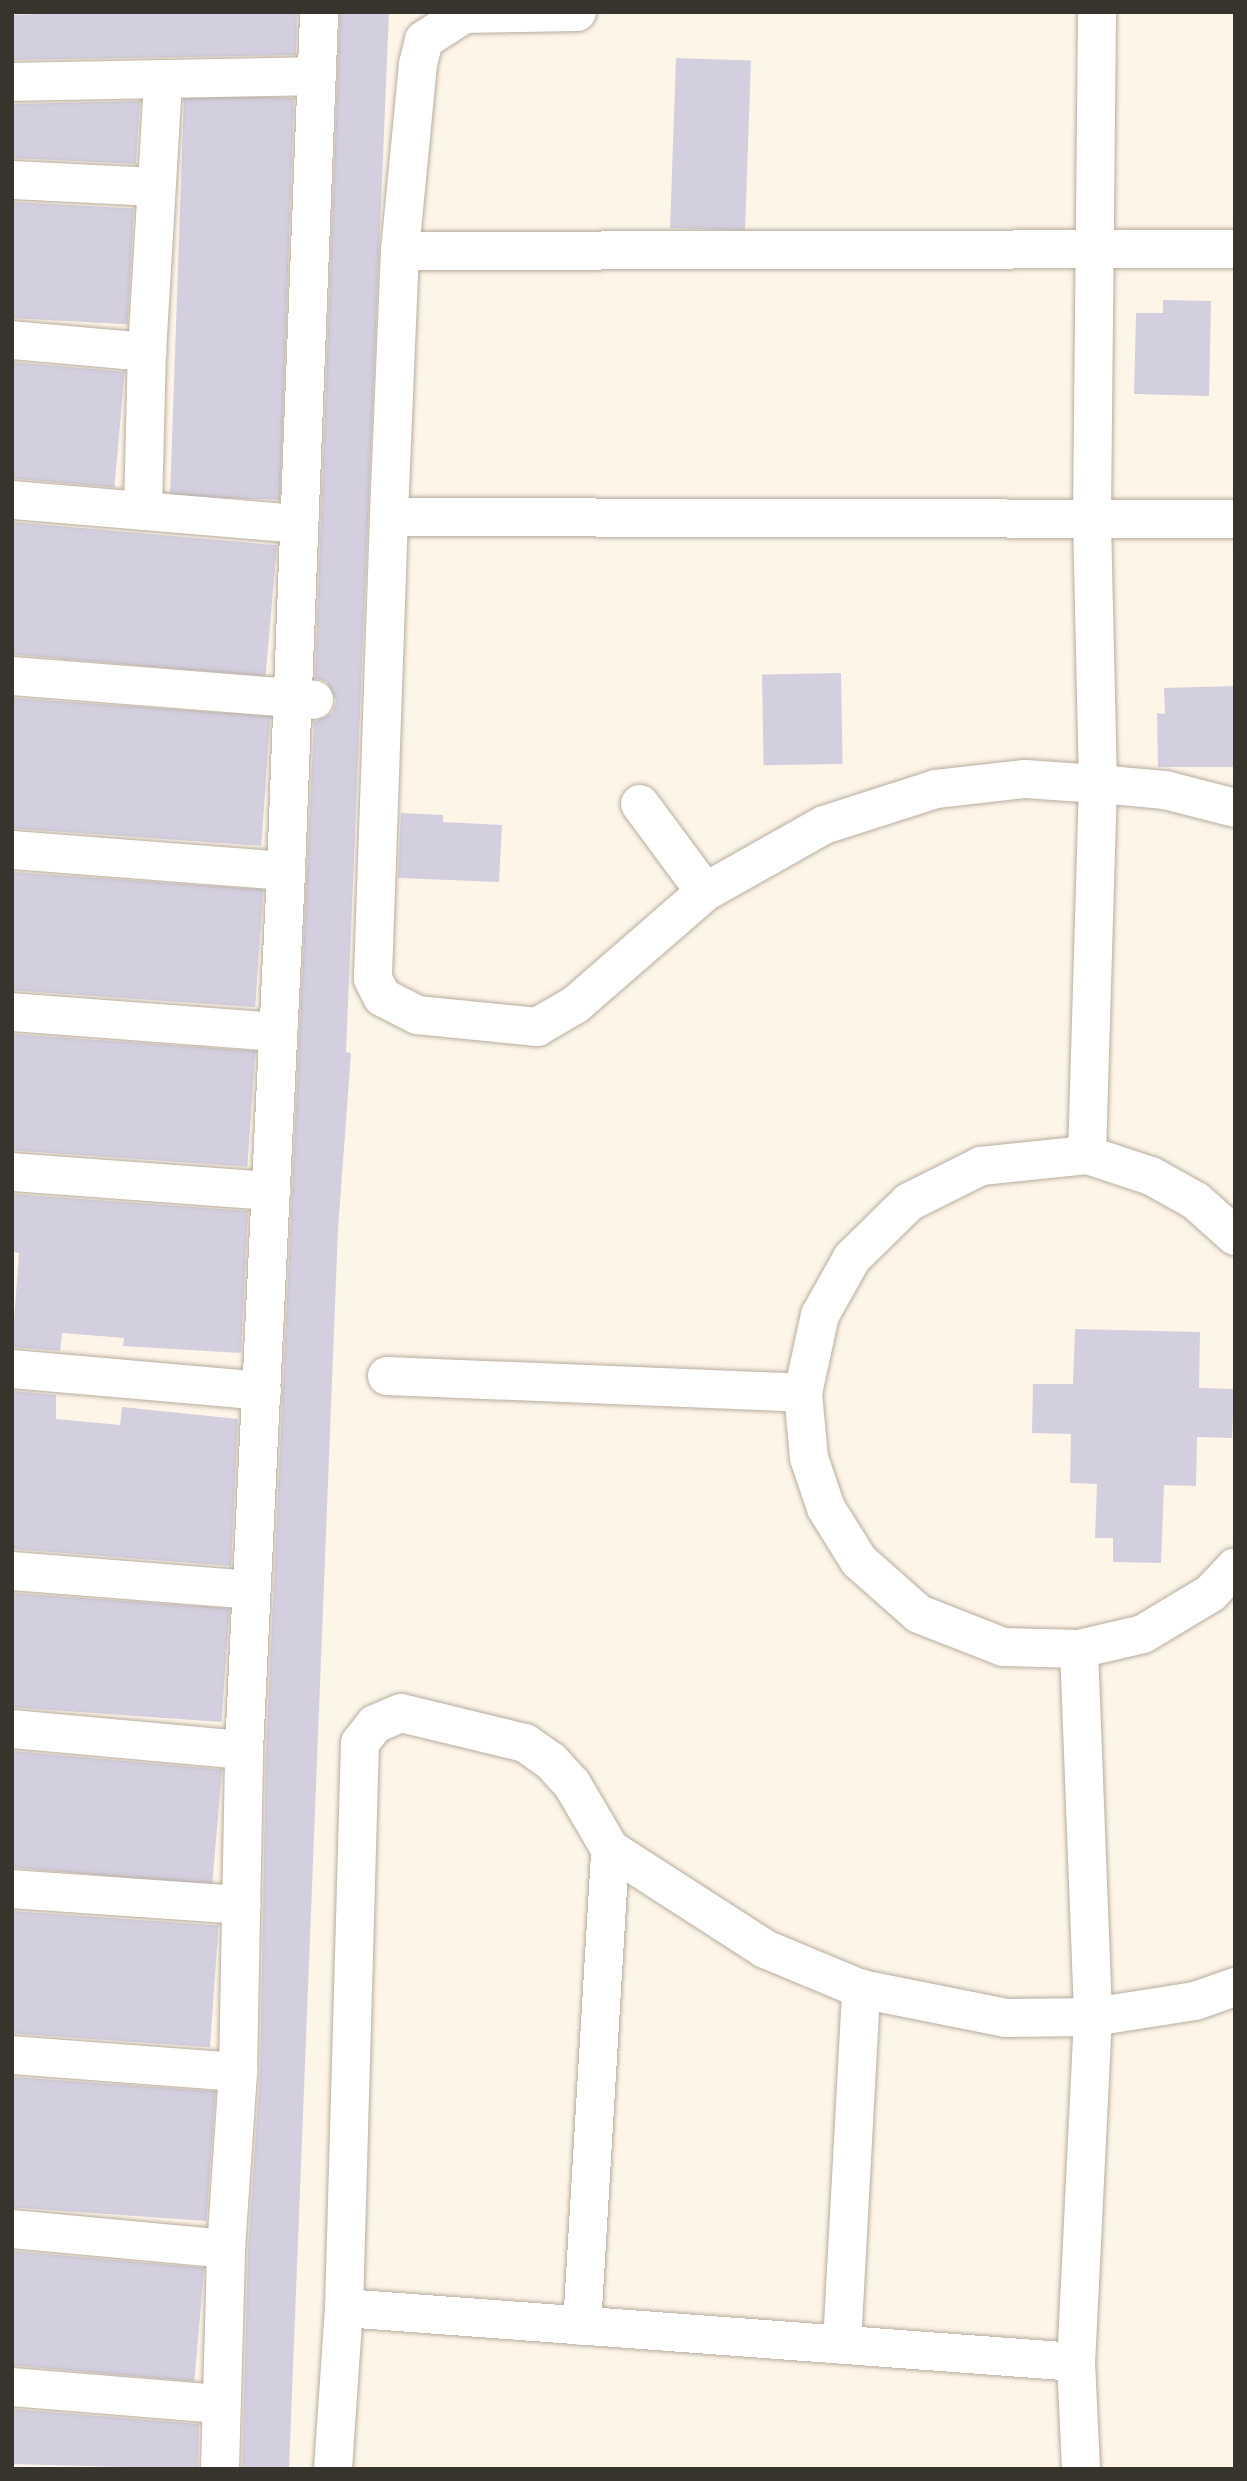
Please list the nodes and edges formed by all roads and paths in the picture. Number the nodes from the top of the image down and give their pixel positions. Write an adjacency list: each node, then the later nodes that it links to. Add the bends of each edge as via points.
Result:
1 (577, 12): 11 (street, via 464,14 424,40)
2 (1097, 12): 9 (street)
3 (319, 14): 4 (street)
4 (317, 76): 5 (street); 19 (street)
5 (163, 80): 6 (street); 8 (street)
6 (12, 82)
7 (12, 180): 8 (street)
8 (156, 187): 13 (street)
9 (1093, 250): 10 (street); 11 (street); 17 (street)
10 (1235, 250)
11 (400, 251): 16 (street)
12 (12, 340): 13 (street)
13 (147, 352): 15 (street)
14 (12, 500): 15 (street)
15 (143, 511): 19 (street)
16 (390, 517): 17 (street); 27 (street, via 373,979 382,997 417,1015 537,1027 575,1005)
17 (1093, 518): 18 (street); 22 (street)
18 (1235, 519)
19 (299, 524): 21 (street)
20 (12, 676): 21 (street)
21 (303, 699): 26 (street)
22 (1098, 783): 24 (street, via 1165,790); 27 (street, via 1025,779 936,789 824,825); 30 (street)
23 (640, 804): 27 (street)
24 (1235, 808)
25 (12, 850): 26 (street)
26 (286, 871): 29 (street)
27 (705, 892)
28 (12, 1012): 29 (street)
29 (278, 1032): 32 (street)
30 (1087, 1155): 33 (street, via 1151,1176 1196,1201); 37 (street, via 981,1167 909,1202 852,1258 820,1315)
31 (12, 1172): 32 (street)
32 (271, 1191): 36 (street)
33 (1235, 1236)
34 (12, 1369): 36 (street)
35 (387, 1376): 37 (street)
36 (262, 1391): 40 (street)
37 (803, 1393): 41 (street, via 813,1471 826,1508 859,1561 919,1614 1003,1647)
38 (1235, 1567): 41 (street, via 1211,1593 1143,1634)
39 (12, 1571): 40 (street)
40 (251, 1590): 43 (street)
41 (1079, 1649): 49 (street)
42 (12, 1729): 43 (street)
43 (244, 1750): 46 (street)
44 (610, 1849): 48 (street, via 765,1949); 54 (street, via 572,1784 551,1761 525,1743 401,1713 375,1724 359,1744); 55 (street)
45 (12, 1889): 46 (street)
46 (241, 1905): 51 (street)
47 (1235, 1987): 49 (street, via 1195,2001)
48 (860, 1989): 49 (street, via 1006,2018); 56 (street)
49 (1093, 2017): 57 (street)
50 (12, 2055): 51 (street)
51 (239, 2072): 53 (street)
52 (12, 2229): 53 (street)
53 (226, 2249): 59 (street)
54 (344, 2308): 55 (street); 61 (street)
55 (582, 2326): 56 (street)
56 (842, 2344): 57 (street)
57 (1076, 2362): 62 (street)
58 (12, 2386): 59 (street)
59 (221, 2404): 60 (street)
60 (220, 2469)
61 (333, 2469)
62 (1081, 2469)

